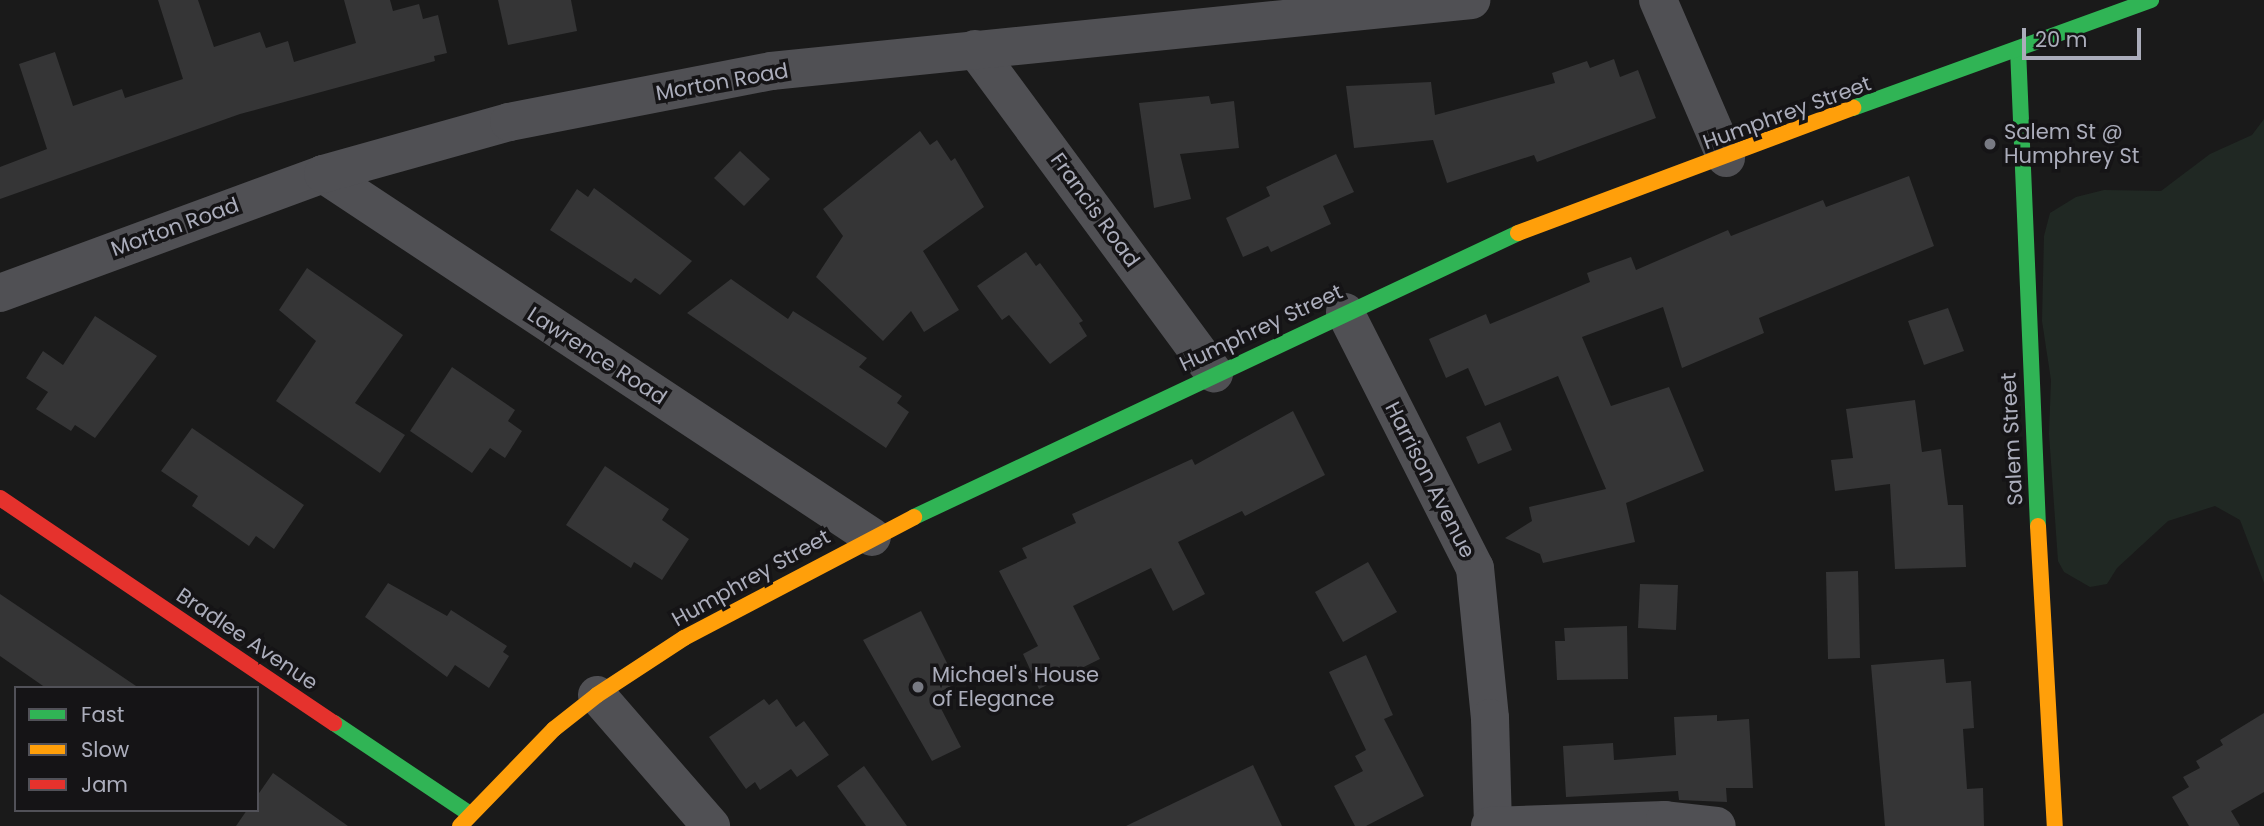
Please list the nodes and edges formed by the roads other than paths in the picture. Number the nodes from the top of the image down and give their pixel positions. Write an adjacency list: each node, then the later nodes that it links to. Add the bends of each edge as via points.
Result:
1 (1471, 0): 4 (street, Morton Road)
2 (1658, 0): 6 (street)
3 (2151, 0): 5 (main road, Humphrey Street)
4 (975, 49): 7 (street, Morton Road, via 771,71 509,122); 10 (street, Francis Road)
5 (2018, 49): 6 (main road, Humphrey Street); 18 (main road, Salem Street, via 2022,226)
6 (1726, 158): 9 (main road, Humphrey Street, via 1550,218)
7 (323, 174): 8 (street, Morton Road); 12 (street, Lawrence Road)
8 (0, 293)
9 (1346, 312): 10 (main road, Humphrey Street); 15 (street, Harrison Avenue, via 1475,568 1490,718)
10 (1214, 373): 12 (main road, Humphrey Street)
11 (0, 498): 14 (main road, Bradlee Avenue)
12 (872, 537): 13 (main road, Humphrey Street, via 684,638)
13 (597, 695): 14 (main road, Humphrey Street, via 554,729); 16 (street)
14 (465, 820)
15 (1492, 825): 17 (street, via 1665,820)
16 (711, 826)
17 (1717, 826)
18 (2055, 826)

